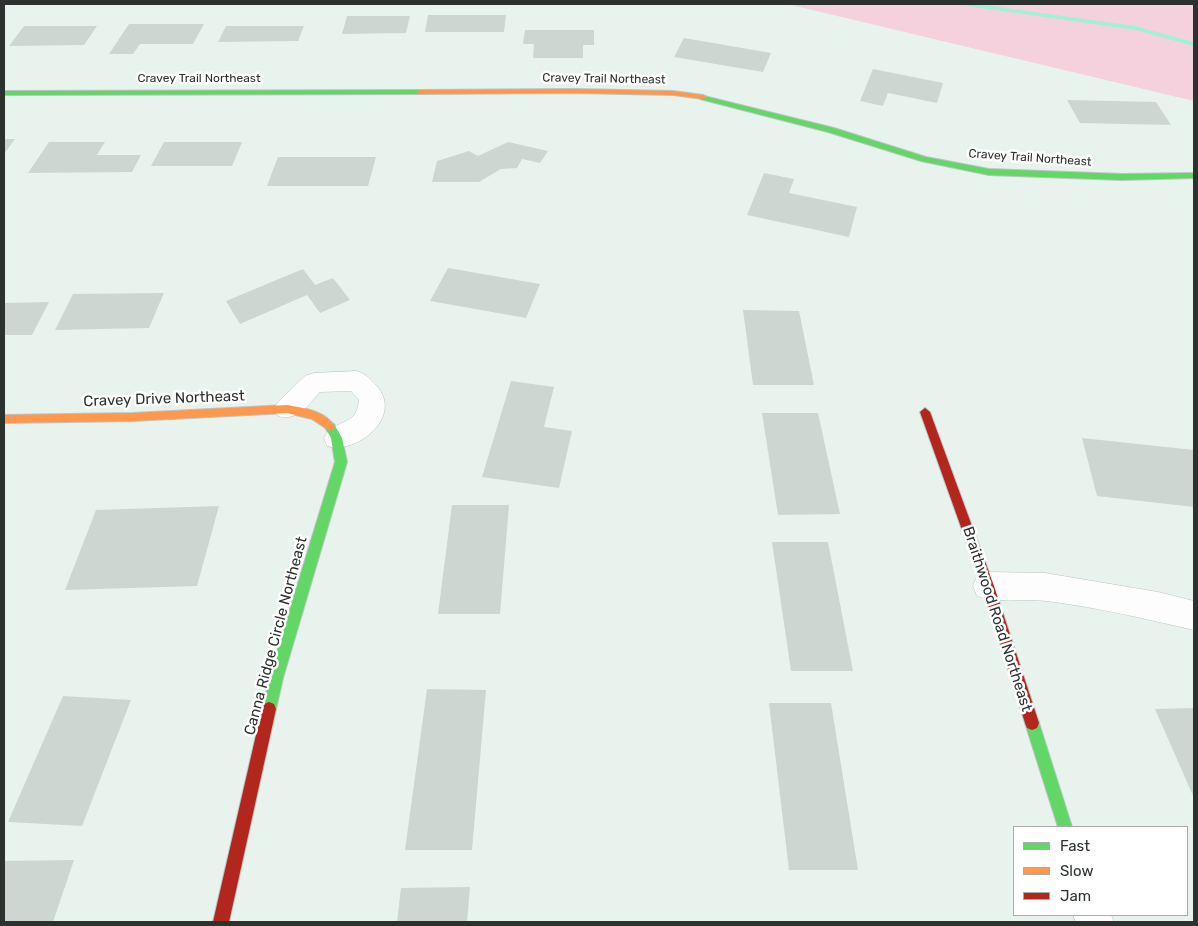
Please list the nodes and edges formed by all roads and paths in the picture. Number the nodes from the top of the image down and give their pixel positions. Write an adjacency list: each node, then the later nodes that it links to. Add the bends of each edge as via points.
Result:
1 (4, 93): 2 (street, Cravey Trail Northeast, via 673,93 712,99 831,130 924,159 989,172)
2 (1194, 176)
3 (286, 409): 5 (street, Cravey Drive Northeast, via 133,418); 6 (street, Cravey Drive Northeast, via 308,412); 6 (street, via 314,382 357,381 372,398 371,415 360,427)
4 (925, 412): 7 (street, Braithwood Road Northeast)
5 (4, 419)
6 (331, 429): 10 (street, Canna Ridge Circle Northeast, via 341,462 276,678)
7 (988, 586): 8 (street, via 1045,587 1158,606); 9 (street, Braithwood Road Northeast)
8 (1194, 616)
9 (1064, 826)
10 (221, 922)

